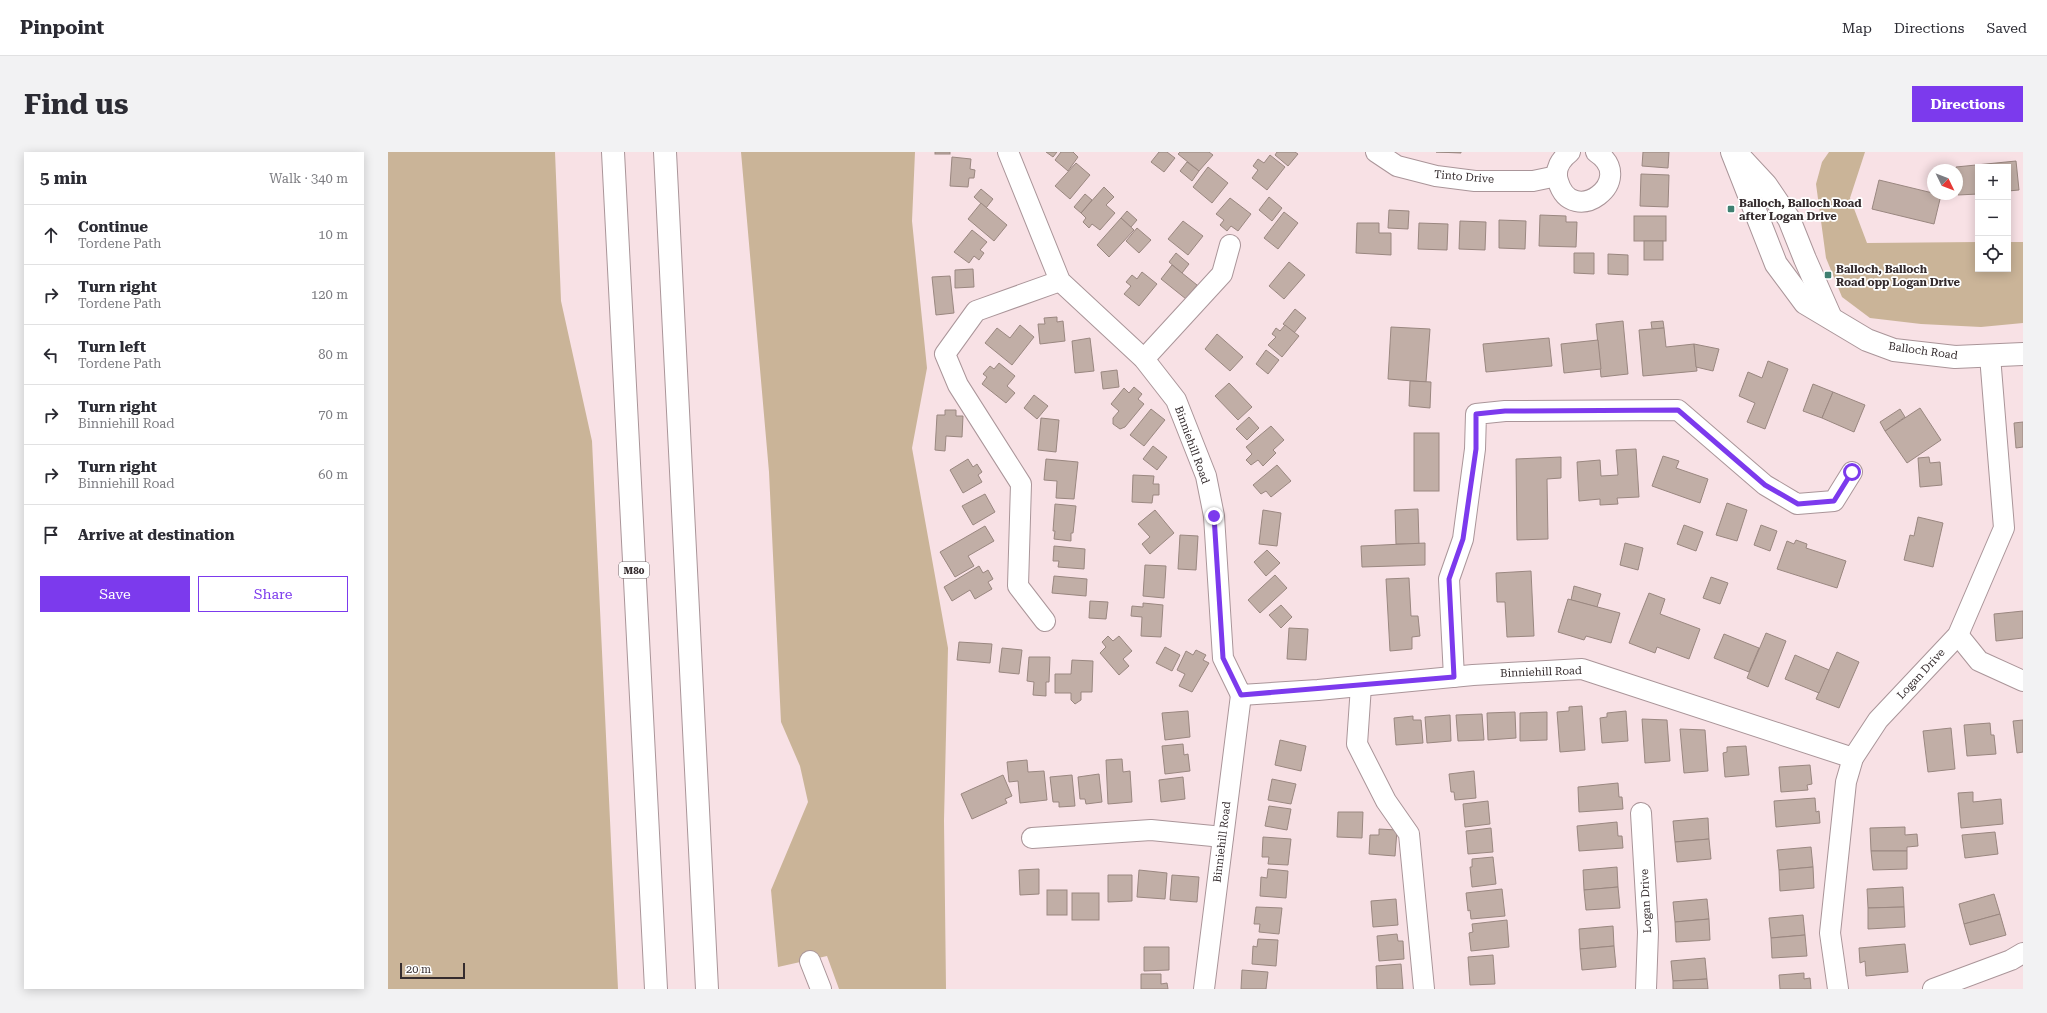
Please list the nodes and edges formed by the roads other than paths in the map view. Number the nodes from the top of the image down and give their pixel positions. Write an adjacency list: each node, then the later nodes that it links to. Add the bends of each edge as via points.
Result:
1 (613, 152): 28 (main road, M80)
2 (665, 152): 29 (main road)
3 (1008, 152): 10 (street, Binniehill Road)
4 (1376, 152): 8 (street, Tinto Drive, via 1397,166 1436,176 1475,181 1525,181)
5 (1570, 152): 8 (street, via 1561,162)
6 (1596, 152): 8 (street, via 1608,166 1610,177 1607,188 1599,196 1589,201 1577,201 1567,196)
7 (1733, 152): 11 (main road, Balloch Road, via 1766,185 1789,219); 11 (main road, Balloch Road, via 1776,264 1805,303)
8 (1556, 176)
9 (1230, 245): 14 (street, via 1222,274)
10 (1060, 281): 14 (street, Binniehill Road); 16 (street, via 976,311 946,354 958,386 1020,484 1018,586)
11 (1831, 318): 13 (main road, Balloch Road, via 1867,340 1894,350 1955,357)
12 (2023, 354): 13 (main road, Balloch Road)
13 (1990, 356): 17 (street, Logan Drive, via 2004,528)
14 (1144, 359): 21 (street, Binniehill Road, via 1176,400 1206,476 1214,516 1223,658)
15 (1852, 472): 18 (street, via 1834,501 1798,504 1765,485 1678,410 1505,411 1476,414 1476,449 1463,539 1449,579)
16 (1045, 621)
17 (1958, 635): 19 (street, via 1980,661); 22 (street, Logan Drive, via 1878,720)
18 (1454, 677): 20 (street, Binniehill Road); 22 (street, Binniehill Road, via 1582,669)
19 (2023, 681)
20 (1361, 686): 21 (street, Binniehill Road); 32 (street, via 1357,744 1386,801 1409,834)
21 (1241, 695): 24 (street, Binniehill Road)
22 (1853, 758): 34 (street, Logan Drive, via 1846,782 1830,933)
23 (1641, 813): 33 (street, Logan Drive, via 1648,932)
24 (1223, 837): 25 (street, via 1151,830); 31 (street, Binniehill Road)
25 (1032, 838)
26 (2023, 953): 35 (street, via 2011,960)
27 (810, 961): 30 (street)
28 (656, 989)
29 (707, 989)
30 (820, 989)
31 (1204, 989)
32 (1424, 989)
33 (1646, 989)
34 (1838, 989)
35 (1933, 989)

